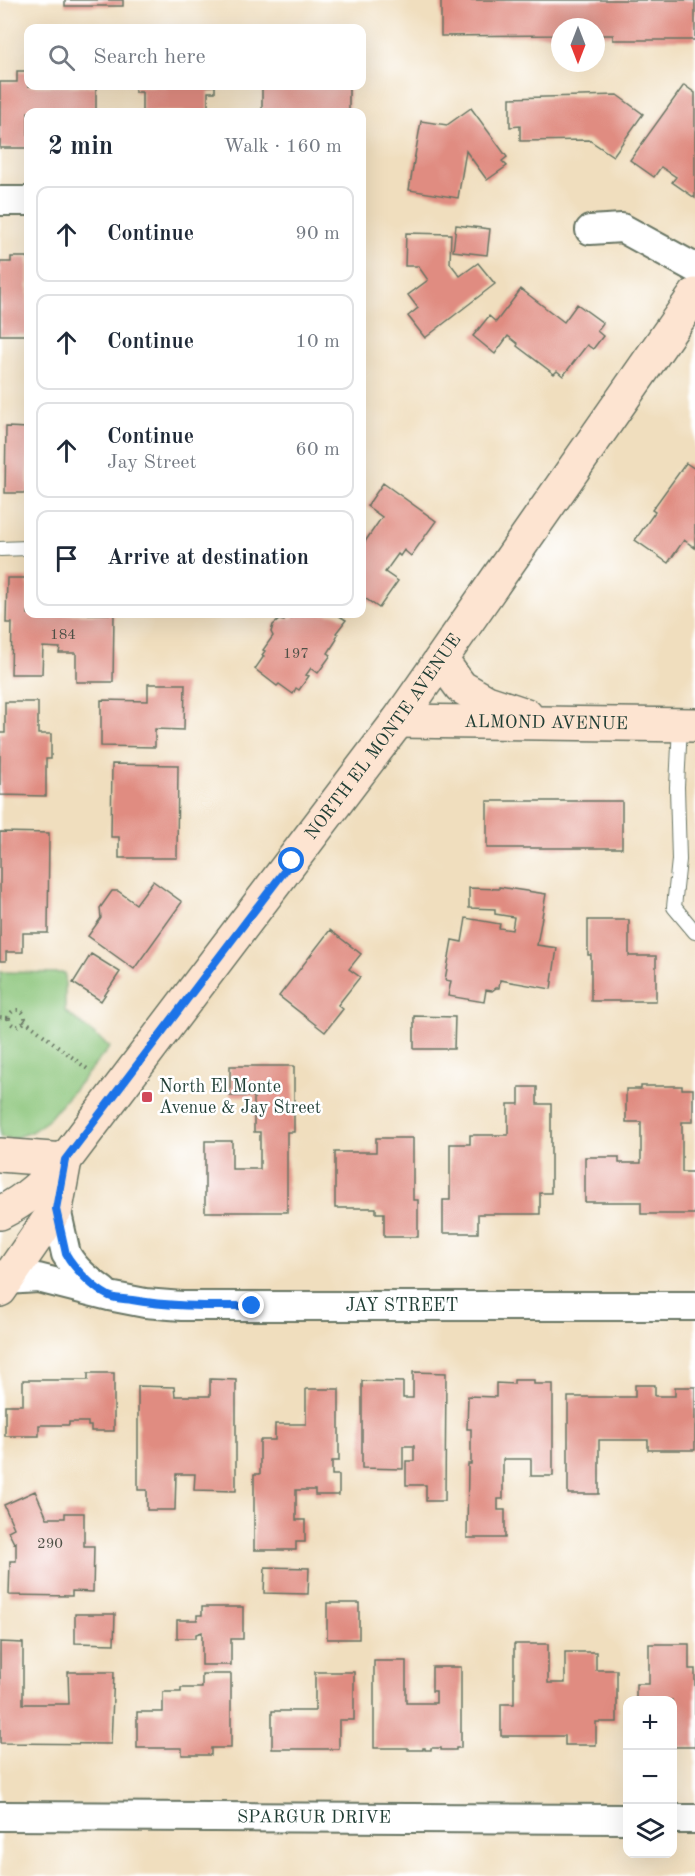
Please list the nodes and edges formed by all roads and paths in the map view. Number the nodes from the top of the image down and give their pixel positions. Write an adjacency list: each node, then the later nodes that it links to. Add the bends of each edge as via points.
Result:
1 (0, 201): 2 (street)
2 (24, 201)
3 (590, 230): 4 (street, via 622,228)
4 (695, 268)
5 (695, 295): 8 (main road, NORTH EL MONTE AVENUE)
6 (24, 548): 7 (lane)
7 (0, 549)
8 (441, 660): 9 (main road, NORTH EL MONTE AVENUE); 10 (main road, via 461,687 472,694)
9 (398, 722): 10 (main road, ALMOND AVENUE); 18 (main road, NORTH EL MONTE AVENUE)
10 (554, 723): 11 (main road, ALMOND AVENUE)
11 (688, 725): 12 (lane, via 677,787 679,860 674,907)
12 (695, 932)
13 (0, 1017): 14 (path)
14 (9, 1017): 15 (path, via 14,1026); 15 (path, via 18,1010)
15 (24, 1020): 16 (path)
16 (90, 1071)
17 (0, 1155): 18 (main road)
18 (65, 1160): 19 (main road); 20 (main road, NORTH EL MONTE AVENUE, via 34,1192)
19 (56, 1209): 21 (main road); 22 (street, JAY STREET, via 66,1254 82,1276)
20 (0, 1213)
21 (3, 1285): 22 (street, JAY STREET, via 38,1278)
22 (109, 1296): 23 (street, JAY STREET, via 182,1306)
23 (695, 1306)
24 (0, 1816): 25 (street, SPARGUR DRIVE)
25 (623, 1819)
26 (677, 1819): 27 (street)
27 (695, 1819)

